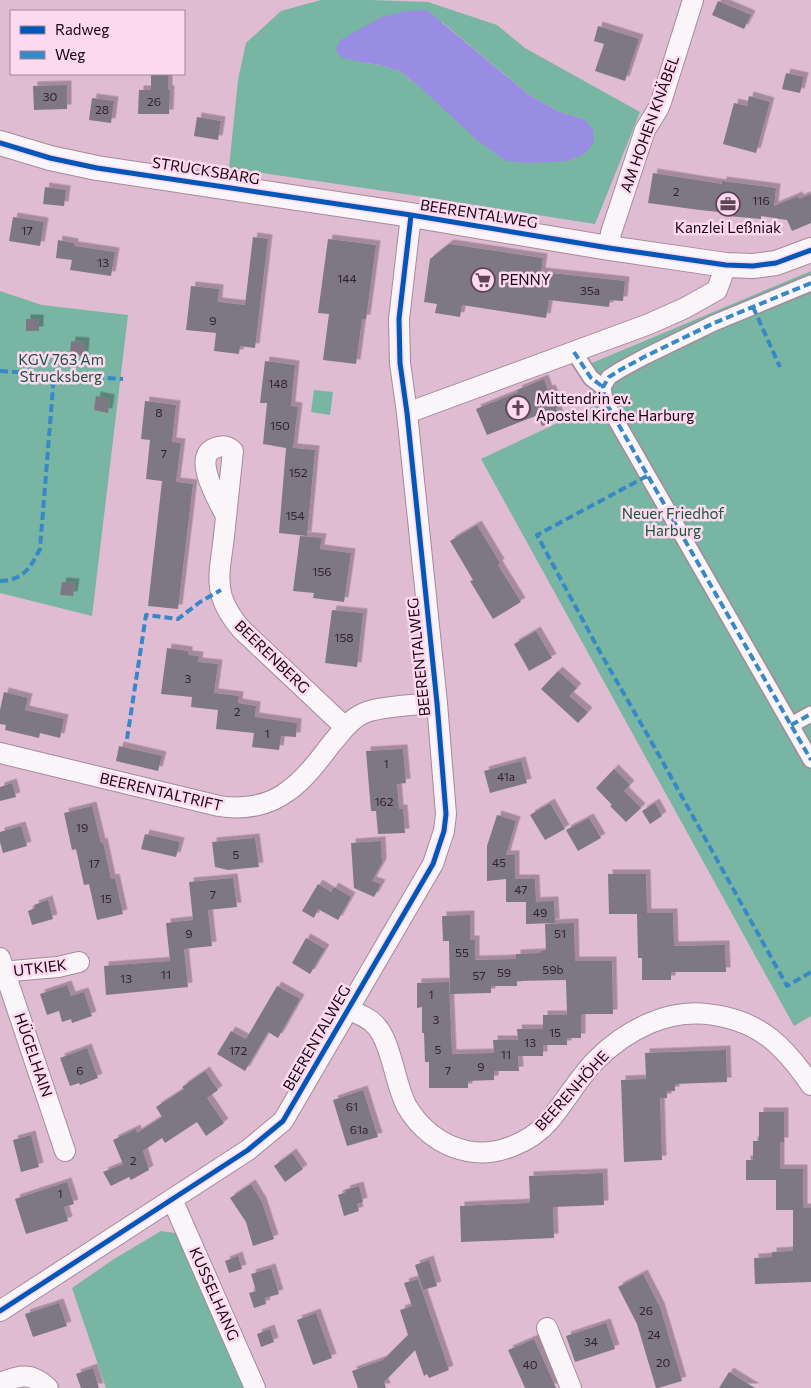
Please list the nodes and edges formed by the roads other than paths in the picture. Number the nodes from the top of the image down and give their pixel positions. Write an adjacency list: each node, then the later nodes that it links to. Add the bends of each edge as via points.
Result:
1 (692, 0): 4 (street, AM HOHEN KNÄBEL, via 661,102 642,138)
2 (0, 143): 3 (street, STRUCKSBARG, via 97,168)
3 (411, 215): 4 (street, BEERENTALWEG); 10 (street, BEERENTALWEG, via 399,318 400,363)
4 (609, 248): 6 (street, BEERENTALWEG)
5 (811, 250): 6 (street, BEERENTALWEG, via 776,263)
6 (726, 265): 8 (street, via 717,290 649,324)
7 (811, 284): 9 (street, via 714,323 644,357 610,377)
8 (574, 352): 9 (street, via 591,378); 10 (street)
9 (603, 387): 14 (street, via 610,409)
10 (407, 413): 12 (street, BEERENTALWEG)
11 (226, 516): 15 (street, BEERENBERG, via 220,582 222,599 230,615)
12 (437, 703): 15 (street, BEERENTALTRIFT, via 369,711); 20 (street, BEERENTALWEG, via 446,814 444,831 433,864)
13 (811, 714): 14 (street)
14 (791, 725): 17 (street)
15 (345, 727): 16 (street, BEERENTALTRIFT, via 289,791 271,801 234,808)
16 (0, 753)
17 (811, 760)
18 (79, 962): 19 (street, UTKIEK, via 58,967)
19 (2, 968): 22 (street, HÜGELHAIN)
20 (349, 1010): 21 (street, BEERENHÖHE, via 372,1022 383,1036 401,1092 416,1119 447,1145 469,1152 492,1152 525,1140 548,1123 595,1062 624,1036 650,1023 681,1014 716,1015 750,1025 780,1046); 23 (street, BEERENTALWEG, via 284,1121 248,1150)
21 (811, 1085)
22 (65, 1151)
23 (172, 1199): 24 (street, BEERENTALWEG); 28 (street, KUSSELHANG)
24 (0, 1311)
25 (547, 1328): 29 (street)
26 (0, 1383): 27 (street, via 27,1376)
27 (48, 1388)
28 (256, 1388)
29 (571, 1388)

